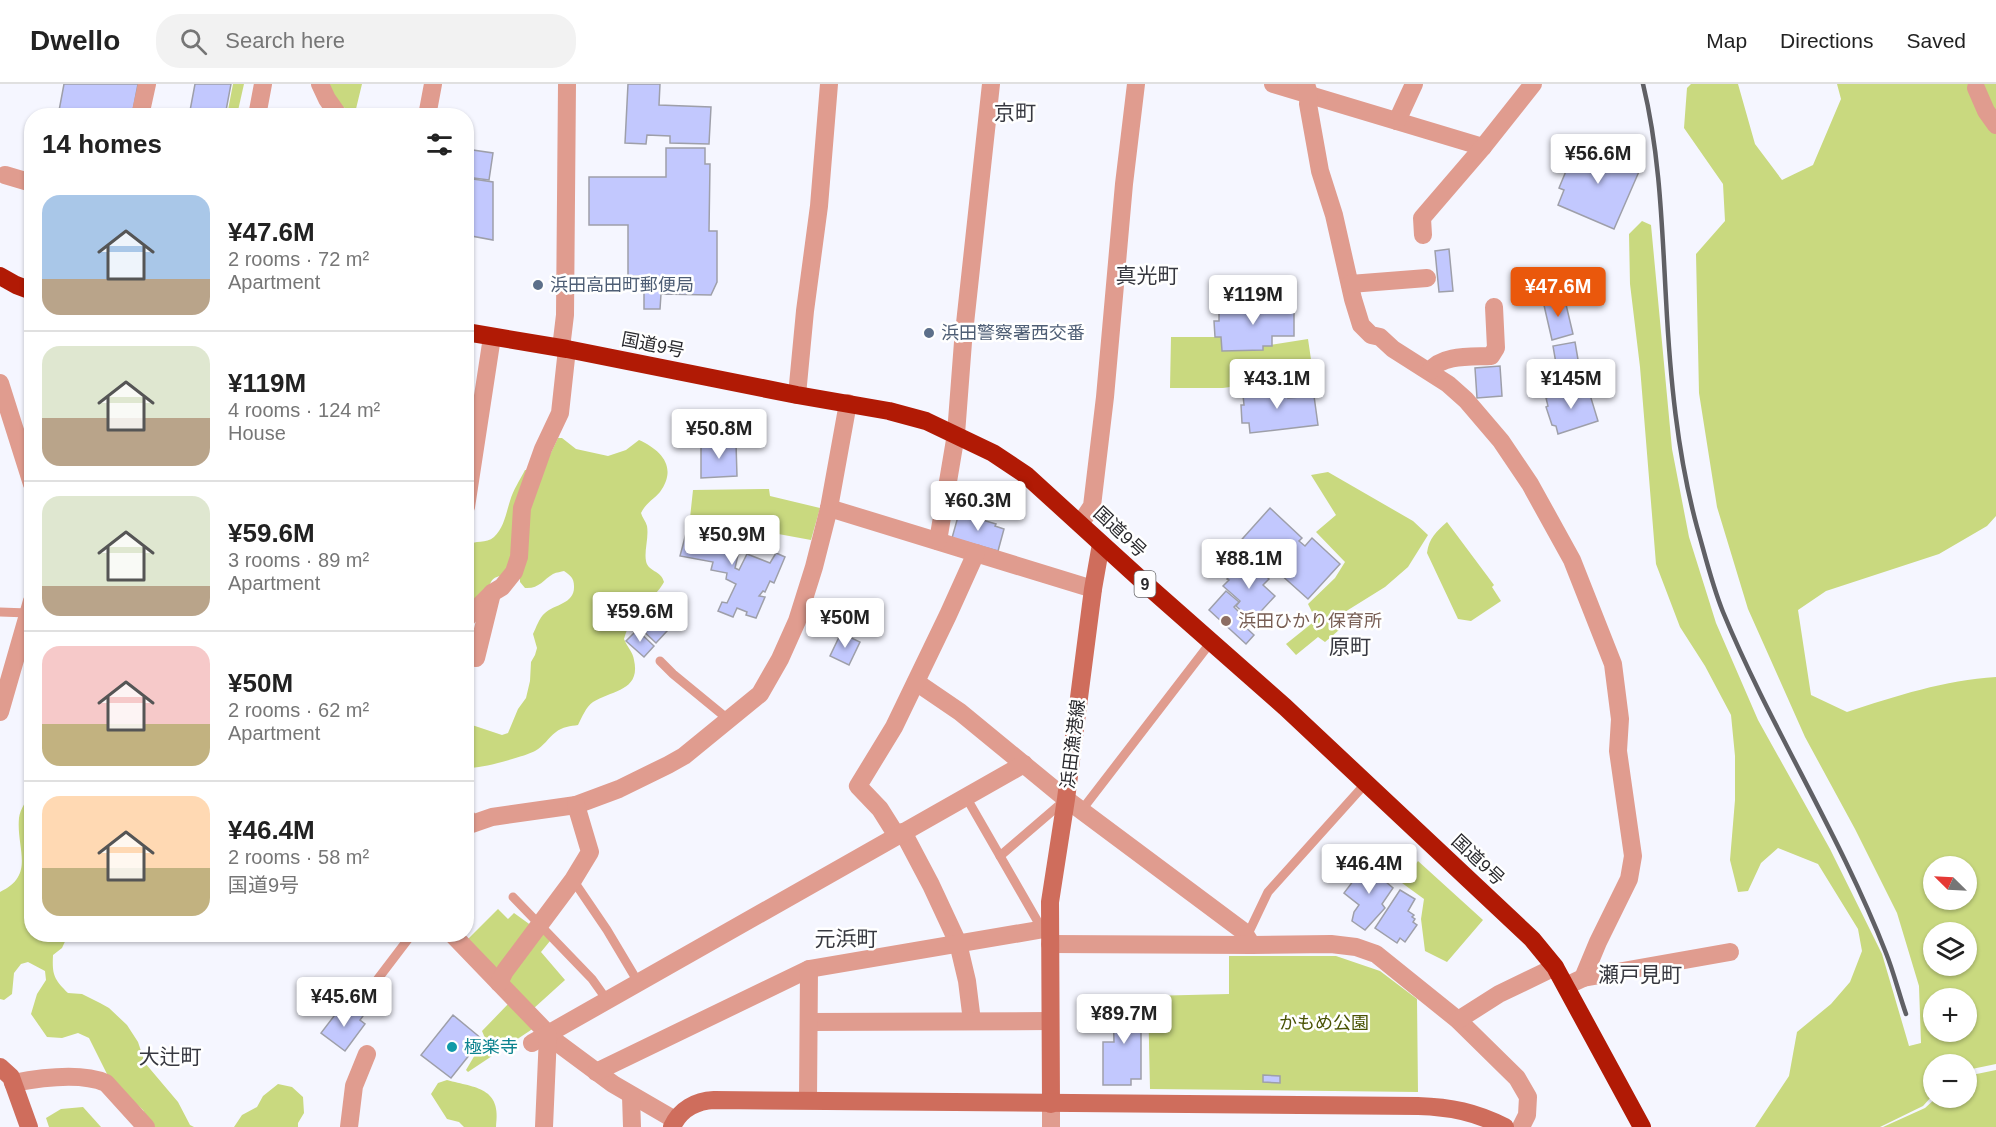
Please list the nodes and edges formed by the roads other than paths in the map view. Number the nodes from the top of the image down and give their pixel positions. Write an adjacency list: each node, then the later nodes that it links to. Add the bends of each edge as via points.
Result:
1 (147, 84): 15 (street)
2 (263, 84): 16 (street)
3 (320, 84): 17 (street)
4 (433, 84): 18 (street)
5 (567, 84): 32 (street)
6 (823, 84): 7 (street)
7 (829, 84): 35 (street)
8 (991, 84): 37 (street)
9 (1136, 84): 41 (street, via 1092,506)
10 (1274, 84): 14 (street)
11 (1414, 84): 19 (street)
12 (1533, 84): 21 (street)
13 (1976, 88): 20 (street)
14 (1307, 89): 19 (street); 27 (street, via 1320,171)
15 (142, 108)
16 (258, 108)
17 (333, 108)
18 (428, 108)
19 (1397, 121): 21 (street)
20 (1996, 125)
21 (1483, 147): 24 (street, via 1422,218)
22 (5, 175): 23 (street)
23 (24, 181)
24 (1423, 236)
25 (0, 276): 28 (highway)
26 (1427, 278): 27 (street)
27 (1350, 284): 33 (street, via 1361,325)
28 (24, 288)
29 (1494, 307): 33 (street, via 1496,348 1491,356 1450,359 1435,364)
30 (474, 334): 31 (highway, 国道9号 / 9)
31 (492, 337): 32 (highway, 国道9号 / 9); 38 (street)
32 (564, 349): 35 (highway, 国道9号 / 9); 46 (street, via 560,413 522,508 519,557 514,572)
33 (1430, 371): 79 (street, via 1466,400 1530,484 1572,560 1613,664 1620,719 1618,752 1634,856 1629,879)
34 (0, 383): 39 (street)
35 (797, 395): 36 (highway, 国道9号 / 9)
36 (848, 403): 37 (highway, 国道9号 / 9, via 926,421); 40 (street)
37 (956, 434): 41 (highway, 国道9号 / 9, via 1026,475); 42 (street)
38 (474, 455)
39 (24, 459)
40 (829, 508): 42 (street); 56 (street, via 797,621 780,659 760,694)
41 (1080, 524): 43 (highway, 国道9号 / 9)
42 (938, 540): 44 (street)
43 (1101, 544): 45 (street, 浜田漁港線); 51 (highway, 国道9号 / 9)
44 (976, 553): 45 (street); 54 (street)
45 (1093, 589): 60 (street, 浜田漁港線)
46 (492, 593): 48 (street); 52 (street)
47 (24, 610): 49 (lane)
48 (474, 611)
49 (0, 612)
50 (24, 630): 55 (street)
51 (1211, 642): 58 (highway, 国道9号 / 9); 62 (lane)
52 (476, 658)
53 (660, 661): 56 (lane)
54 (916, 682): 57 (street); 64 (street, via 858,786)
55 (0, 712)
56 (729, 720): 61 (street, via 668,765)
57 (1024, 764): 59 (street); 60 (street)
58 (1366, 783): 70 (lane, via 1268,892); 75 (highway, 国道9号 / 9, via 1532,939)
59 (966, 797): 64 (street); 65 (lane)
60 (1066, 799): 62 (street); 65 (lane); 69 (street, 浜田漁港線)
61 (576, 805): 63 (street); 66 (street, via 590,849)
62 (1081, 811): 70 (street, via 1243,931)
63 (474, 818)
64 (900, 834): 73 (street, via 931,885); 78 (street)
65 (1000, 856): 69 (lane)
66 (573, 880): 68 (street); 78 (lane)
67 (513, 897): 68 (lane)
68 (540, 924): 80 (street); 81 (lane)
69 (1048, 934): 70 (street); 73 (street); 84 (street, 浜田漁港線)
70 (1250, 941): 82 (street, via 1331,944 1376,954)
71 (406, 942): 77 (lane)
72 (460, 942): 80 (street)
73 (958, 943): 76 (street); 83 (street)
74 (1730, 952): 79 (street)
75 (1555, 967): 79 (highway, 国道9号 / 9); 82 (street, via 1499,994)
76 (809, 969): 85 (street); 89 (street)
77 (378, 980)
78 (638, 982): 81 (street)
79 (1574, 982): 103 (highway, 国道9号 / 9)
80 (499, 983): 86 (street)
81 (607, 1000): 86 (street)
82 (1458, 1020): 102 (street, via 1517,1078 1528,1097 1527,1115)
83 (972, 1021): 84 (street); 85 (street)
84 (1050, 1021): 93 (street, 浜田漁港線)
85 (809, 1022): 92 (street)
86 (540, 1039): 89 (street); 98 (street)
87 (367, 1054): 97 (street, via 354,1086)
88 (0, 1067): 90 (street)
89 (596, 1072): 91 (street)
90 (13, 1083): 95 (street); 96 (street, via 74,1077 98,1080 106,1083)
91 (631, 1096): 94 (street); 99 (street)
92 (808, 1100): 93 (street); 94 (street, via 706,1100 687,1108)
93 (1051, 1104): 100 (street); 101 (street, via 1444,1107)
94 (673, 1124)
95 (29, 1127)
96 (146, 1127)
97 (349, 1127)
98 (544, 1127)
99 (632, 1127)
100 (1051, 1127)
101 (1505, 1127)
102 (1521, 1127)
103 (1642, 1127)

